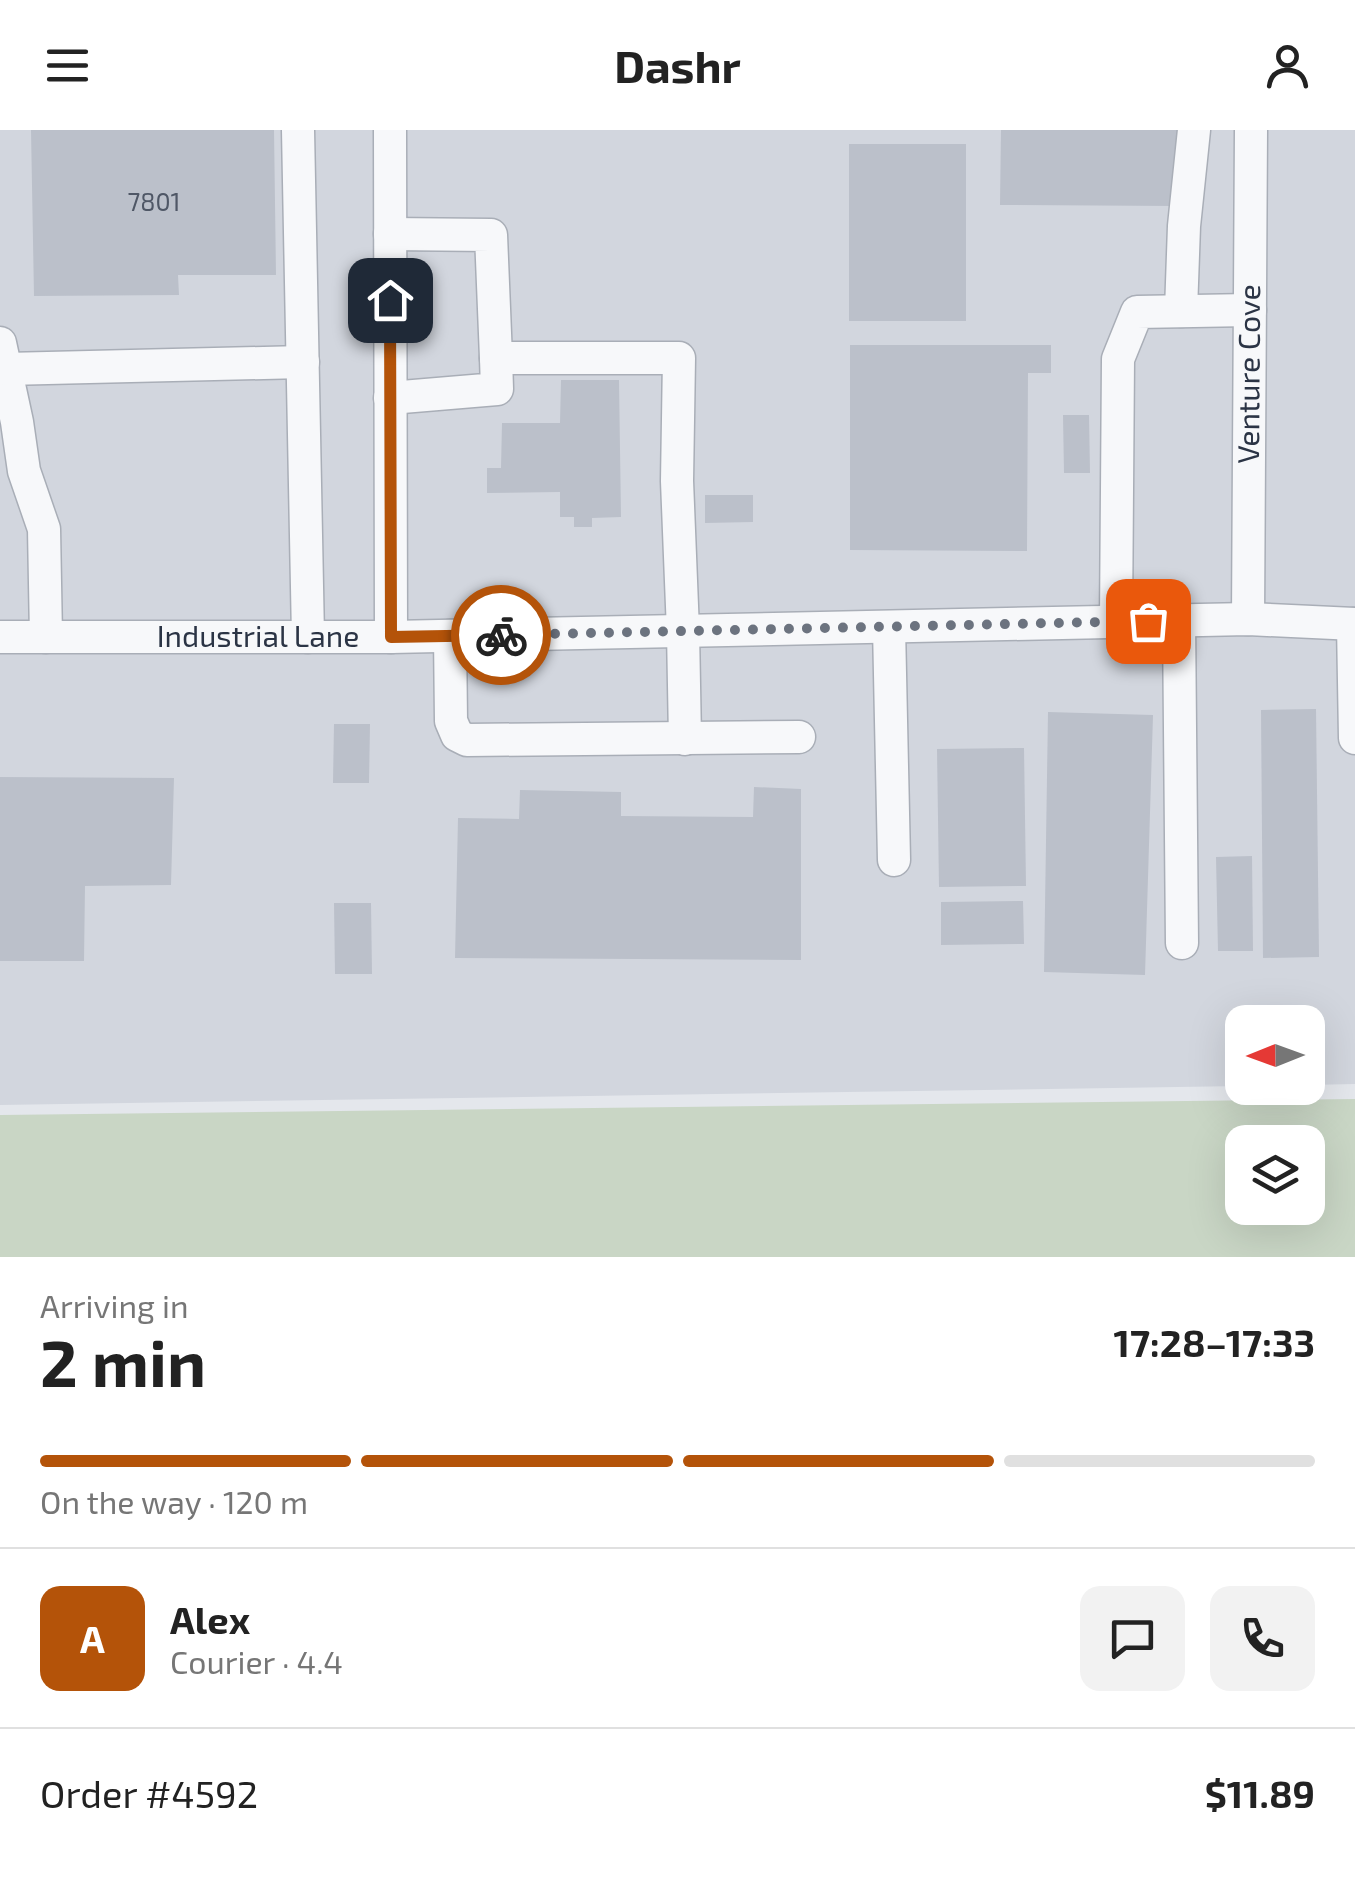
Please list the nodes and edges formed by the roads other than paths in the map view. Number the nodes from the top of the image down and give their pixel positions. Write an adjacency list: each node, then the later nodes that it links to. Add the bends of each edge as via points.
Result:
1 (298, 130): 10 (street)
2 (390, 130): 5 (street)
3 (1194, 130): 7 (street)
4 (1252, 130): 6 (street, Venture Cove)
5 (390, 234): 9 (street, via 491,235); 11 (street)
6 (1250, 310): 7 (street); 12 (street, Venture Cove)
7 (1181, 311): 14 (street, via 1137,312 1118,359)
8 (3, 356): 10 (street); 20 (street, via 24,472 44,530)
9 (496, 358): 11 (street, via 497,389); 17 (street, via 679,358)
10 (303, 362): 21 (street)
11 (390, 398): 22 (street)
12 (1248, 619): 13 (street, Industrial Lane); 15 (street, Industrial Lane)
13 (1179, 620): 14 (street, Industrial Lane); 27 (street)
14 (1116, 622): 16 (street, Industrial Lane)
15 (1354, 624): 24 (street)
16 (889, 626): 17 (street, Industrial Lane); 26 (street)
17 (683, 631): 18 (street, Industrial Lane); 25 (street)
18 (450, 636): 22 (street, Industrial Lane); 25 (street, via 450,721 468,740)
19 (0, 637): 20 (street, Industrial Lane)
20 (46, 637): 21 (street, Industrial Lane)
21 (308, 637): 22 (street, Industrial Lane)
22 (391, 637)
23 (799, 737): 25 (street)
24 (1355, 738)
25 (685, 739)
26 (894, 860)
27 (1182, 943)

